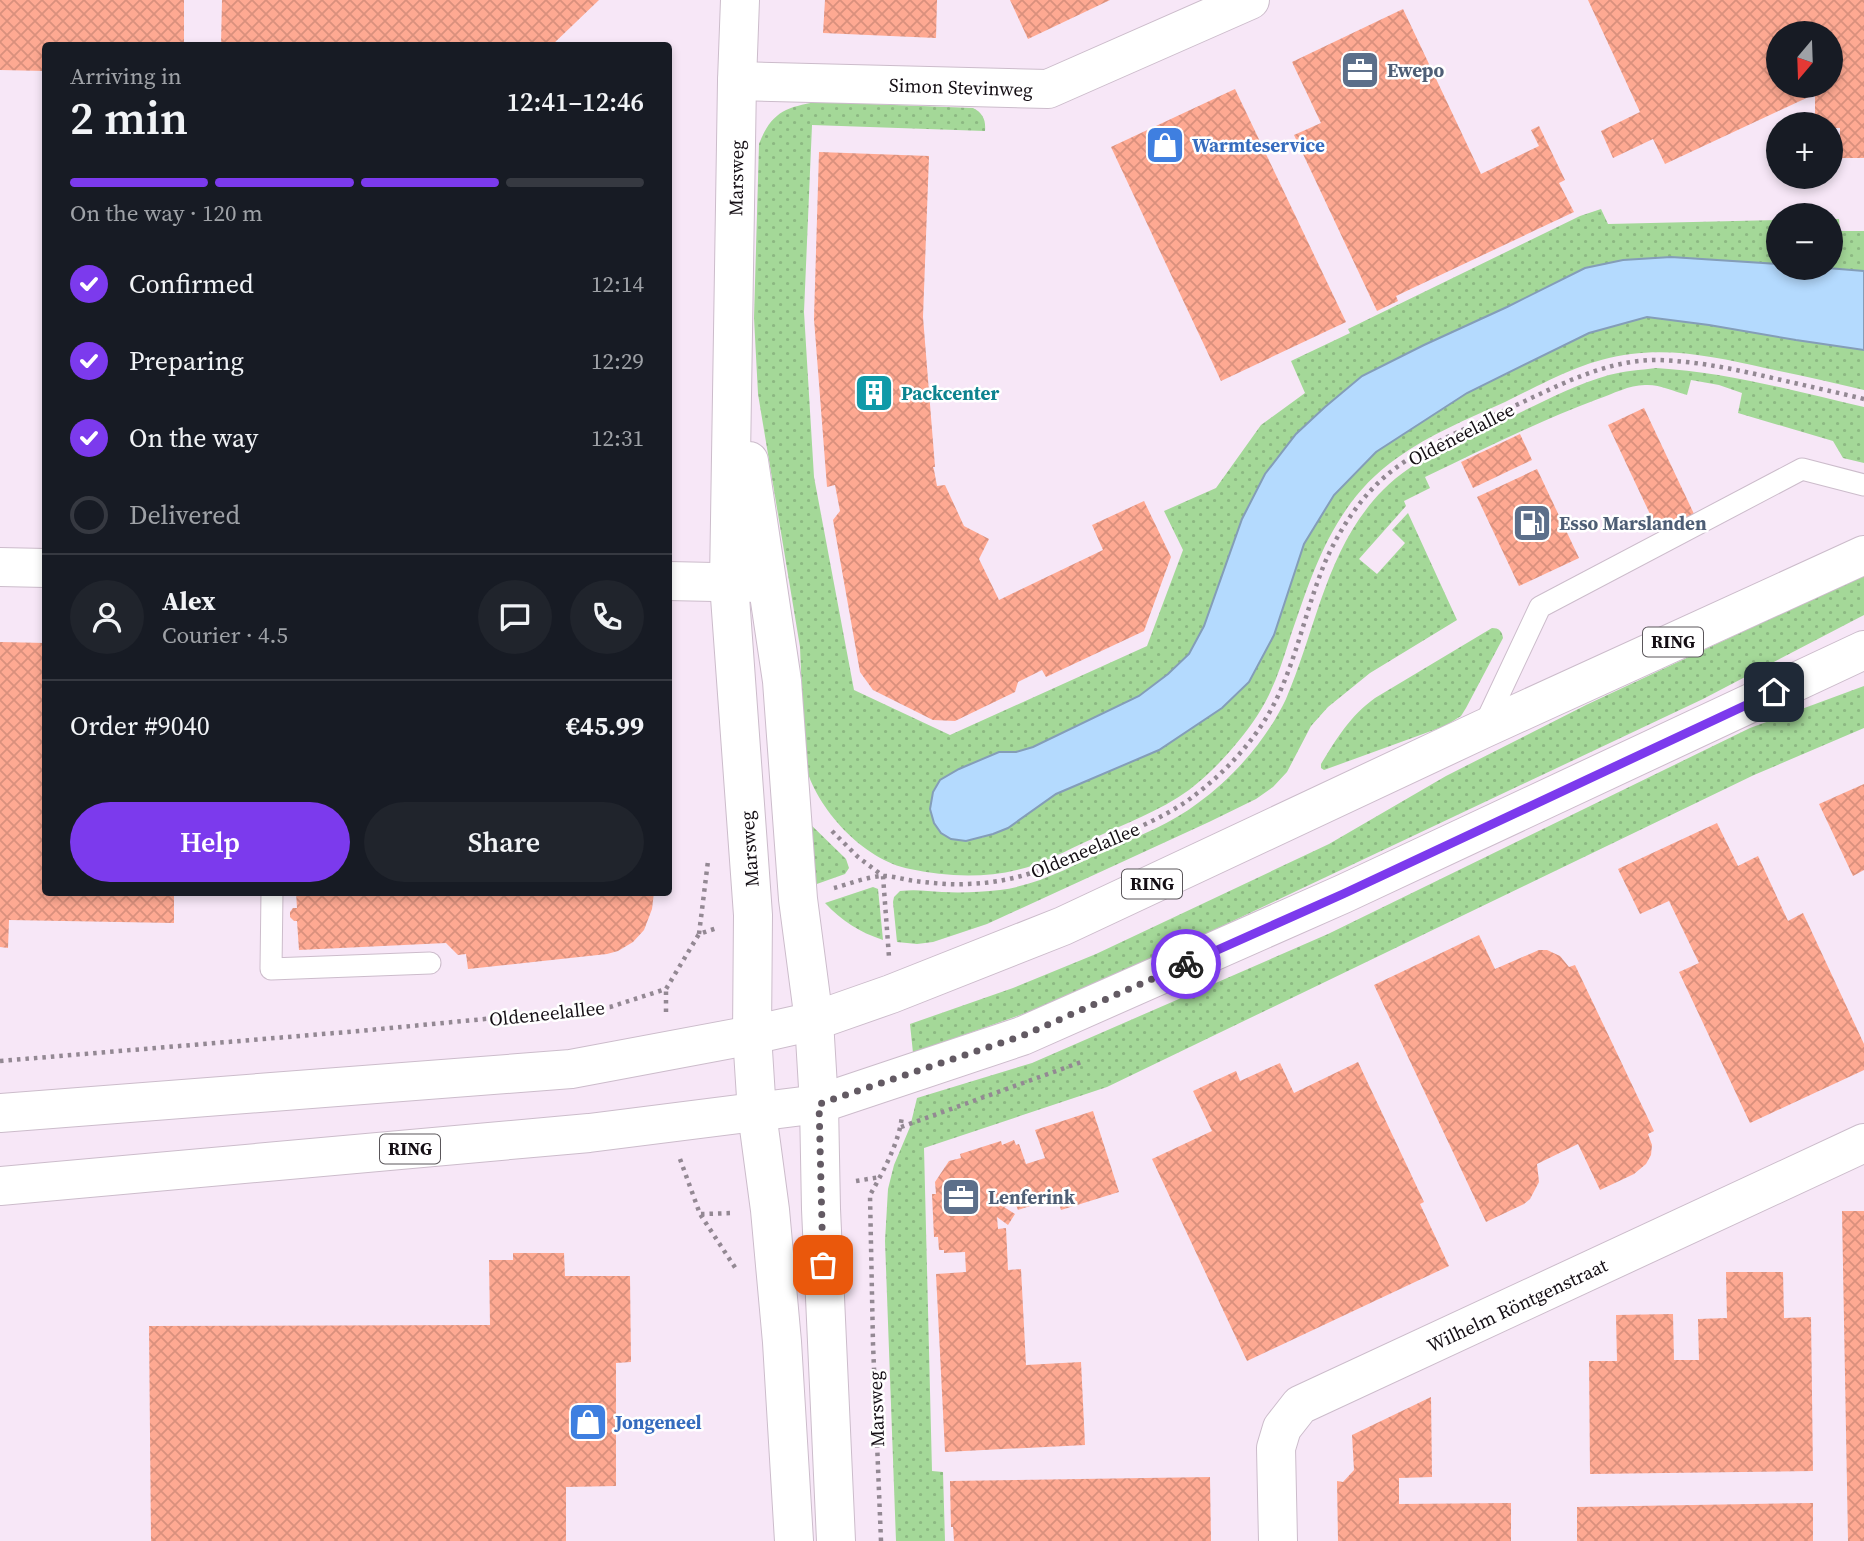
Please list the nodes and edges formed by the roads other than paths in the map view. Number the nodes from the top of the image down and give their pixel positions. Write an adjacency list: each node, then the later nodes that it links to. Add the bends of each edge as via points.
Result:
1 (740, 0): 3 (street, Marsweg)
2 (1250, 0): 3 (street, Simon Stevinweg, via 1048,89)
3 (737, 80): 4 (street, Marsweg)
4 (733, 355): 10 (street, Marsweg); 11 (street, Marsweg)
5 (1864, 485): 13 (lane, via 1802,469 1540,607)
6 (1864, 555): 13 (street, RING)
7 (0, 567): 8 (street)
8 (42, 568)
9 (672, 581): 10 (street)
10 (729, 583): 11 (street); 17 (street, Marsweg, via 753,915)
11 (768, 583): 16 (street, Marsweg, via 782,681 798,900)
12 (1864, 650): 18 (street, RING, via 1343,894 1022,1036)
13 (1483, 729): 16 (street, RING, via 1063,926)
14 (272, 896): 15 (lane, via 271,969)
15 (430, 963)
16 (814, 1021): 17 (street, RING); 18 (street, Marsweg)
17 (752, 1035): 19 (street, RING, via 571,1069); 20 (street, Marsweg)
18 (819, 1104): 20 (street, RING); 24 (street, Marsweg)
19 (0, 1113)
20 (757, 1113): 22 (street, RING, via 589,1133); 23 (street, Marsweg, via 782,1342)
21 (1864, 1143): 25 (street, Wilhelm Röntgenstraat, via 1300,1405 1282,1428 1276,1448)
22 (0, 1186)
23 (794, 1541)
24 (836, 1541)
25 (1278, 1541)

